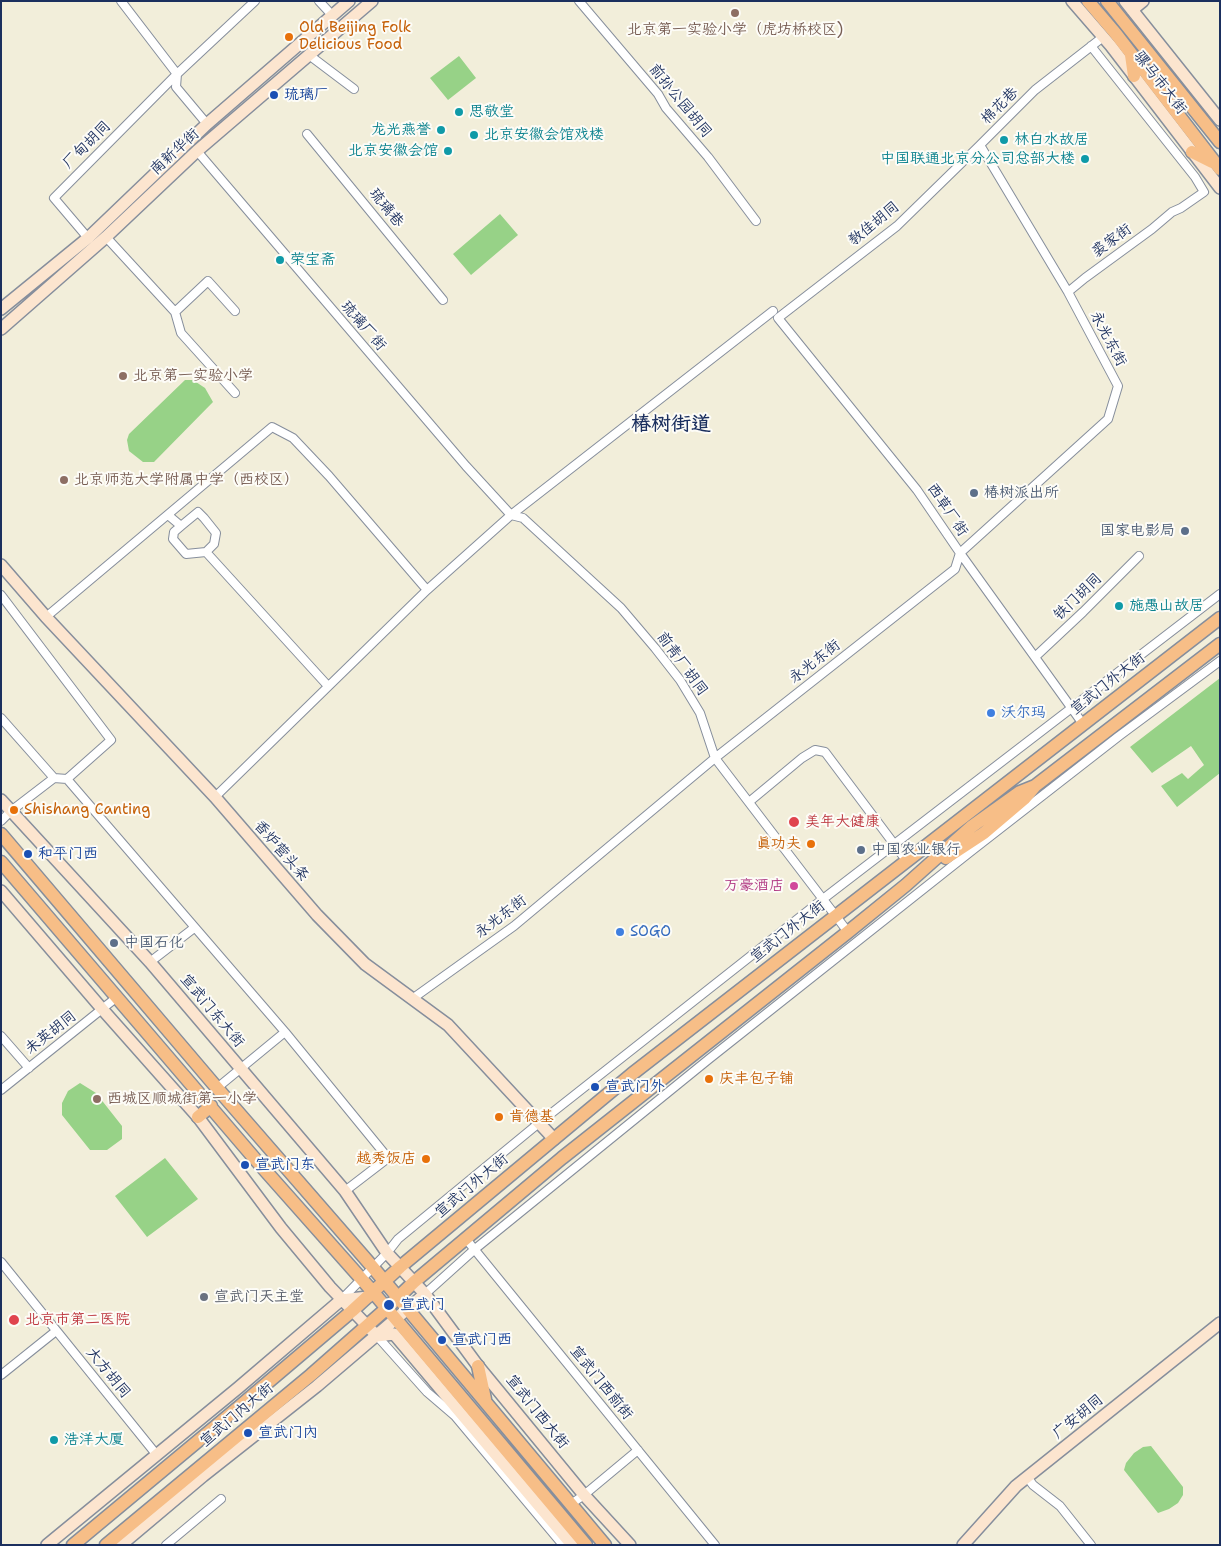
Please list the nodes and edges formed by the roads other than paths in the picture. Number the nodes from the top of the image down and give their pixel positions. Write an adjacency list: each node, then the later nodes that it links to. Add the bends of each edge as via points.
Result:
1 (121, 1): 17 (street)
2 (255, 1): 17 (street)
3 (319, 1): 12 (street)
4 (350, 1): 12 (street, 南新华街)
5 (372, 1): 16 (street, 南新华街)
6 (579, 1): 29 (street, 前孙公园胡同, via 708,156)
7 (1072, 1): 13 (street, 骡马市大街)
8 (1088, 1): 15 (main road, 骡马市大街)
9 (1107, 1): 23 (main road, 骡马市大街)
10 (1143, 1): 11 (street)
11 (1127, 3): 20 (street, 骡马市大街)
12 (332, 15): 21 (street, 南新华街)
13 (1103, 37): 14 (street, 棉花巷); 18 (street, 骡马市大街)
14 (1091, 46): 24 (street, 棉花巷, via 1035,90); 32 (street, 裘家街, via 1204,192 1172,212)
15 (1130, 52): 18 (main road); 27 (main road, 骡马市大街)
16 (309, 55): 19 (street); 25 (street, 南新华街)
17 (176, 74): 21 (street, via 176,86); 31 (street, 厂甸胡同, via 54,198)
18 (1134, 76): 26 (street, 骡马市大街)
19 (354, 89)
20 (1220, 120)
21 (207, 124): 31 (street, 南新华街)
22 (307, 134): 33 (street, 琉璃巷)
23 (1220, 142)
24 (980, 145): 32 (street, 棉花巷); 38 (street, 教佳胡同, via 897,226)
25 (197, 151): 30 (street, 南新华街); 42 (street, 琉璃厂街)
26 (1192, 152): 27 (main road); 28 (street, 骡马市大街)
27 (1218, 167)
28 (1220, 188)
29 (756, 221)
30 (106, 237): 37 (street); 39 (street, 南新华街)
31 (88, 238): 34 (street, 南新华街)
32 (1068, 292): 45 (street, 永光东街, via 1118,386 1108,419)
33 (443, 300)
34 (1, 309)
35 (235, 311): 37 (street, via 208,281)
36 (772, 311): 42 (street)
37 (175, 312): 40 (street, via 181,333)
38 (778, 318): 45 (street, 西草厂街, via 917,490)
39 (1, 328)
40 (234, 393)
41 (168, 515): 43 (street); 48 (street, via 272,427 294,438); 51 (street)
42 (511, 515): 48 (street); 60 (street, 前青厂胡同, via 523,518 632,621 680,680 700,712)
43 (181, 526): 44 (street, via 174,532 173,539 186,554); 44 (street, via 198,512 204,518 216,533 214,544)
44 (206, 552): 56 (street)
45 (960, 553): 54 (street, 西草厂街); 60 (street, 永光东街, via 955,570)
46 (1139, 556): 54 (street, 铁门胡同)
47 (1, 565): 51 (street, 香炉营头条)
48 (427, 590): 56 (street)
49 (1220, 594): 57 (street)
50 (1, 595): 62 (street, via 112,740)
51 (46, 617): 63 (street, 香炉营头条)
52 (1220, 618): 59 (main road, 宣武门外大街)
53 (1220, 644): 76 (main road, via 1035,786 1020,792 971,827)
54 (1035, 657): 57 (street, 西草厂街)
55 (1220, 661): 93 (street, via 886,919)
56 (328, 686): 63 (street)
57 (1072, 707): 59 (street, 西草厂街); 69 (street)
58 (1, 718): 61 (street)
59 (1083, 724): 70 (main road, 宣武门外大街)
60 (715, 758): 65 (street, 前青厂胡同); 79 (street, 永光东街, via 514,926)
61 (54, 778): 62 (street); 66 (street)
62 (67, 779): 75 (street)
63 (215, 797): 79 (street, 香炉营头条, via 317,915 365,964)
64 (1, 800): 66 (street, 宣武门东大街)
65 (749, 802): 69 (street, via 802,758 815,750 825,752); 73 (street, 前青厂胡同)
66 (11, 811): 67 (street); 77 (street, 宣武门东大街)
67 (1, 821)
68 (1, 834): 85 (main road)
69 (894, 845): 70 (street); 73 (street)
70 (906, 860): 74 (main road, 宣武门外大街)
71 (1, 862): 78 (main road)
72 (1, 891): 80 (street)
73 (823, 899): 74 (street, 前青厂胡同); 89 (street)
74 (836, 916): 76 (street, 前青厂胡同); 90 (main road, 宣武门外大街, via 632,1074)
75 (194, 928): 77 (street); 81 (street)
76 (848, 932): 92 (main road, via 562,1158)
77 (150, 962): 84 (street, 宣武门东大街)
78 (117, 998): 80 (street, 未英胡同); 87 (main road)
79 (412, 999): 89 (street, 香炉营头条, via 448,1025)
80 (103, 1010): 83 (street, 未英胡同); 88 (street)
81 (284, 1032): 84 (street); 91 (street, via 388,1158)
82 (1, 1036): 83 (street)
83 (29, 1068): 86 (street, 未英胡同)
84 (241, 1070): 85 (street); 91 (street, 宣武门东大街)
85 (217, 1088): 97 (main road)
86 (1, 1090)
87 (211, 1106): 88 (main road); 100 (main road)
88 (198, 1116): 102 (street, via 281,1228)
89 (539, 1123): 90 (street, 香炉营头条); 94 (street, via 398,1239)
90 (554, 1139): 96 (main road, 宣武门外大街)
91 (345, 1191): 94 (street, 宣武门东大街)
92 (466, 1239): 93 (street, 宣武门西前街); 98 (main road)
93 (475, 1250): 99 (street); 117 (street, 宣武门西前街)
94 (387, 1253): 96 (street, 宣武门东大街); 102 (street)
95 (1, 1262): 109 (street, 大方胡同)
96 (400, 1267): 97 (main road, 宣武门外大街); 98 (street, 宣武门西大街)
97 (384, 1281): 100 (main road, 宣武门外大街); 101 (main road)
98 (414, 1282): 99 (street, 宣武门西大街); 101 (main road)
99 (425, 1294): 103 (street); 112 (street, 宣武门西大街)
100 (370, 1295): 102 (street); 104 (main road); 105 (main road, 宣武门内大街)
101 (398, 1297): 103 (main road); 104 (main road, 宣武门内大街)
102 (342, 1300): 105 (street); 115 (street)
103 (408, 1308): 106 (street); 114 (main road)
104 (386, 1309): 106 (main road); 108 (main road, 宣武门内大街)
105 (352, 1311): 108 (street); 116 (main road, 宣武门内大街)
106 (396, 1320): 110 (street); 111 (street); 130 (main road)
107 (1220, 1323): 119 (street, 广安胡同)
108 (367, 1325): 111 (street); 125 (main road, 宣武门内大街)
109 (56, 1331): 113 (street); 118 (street, 大方胡同)
110 (394, 1334): 111 (street); 129 (street)
111 (377, 1336): 126 (street); 128 (street, via 427,1392 455,1416)
112 (478, 1366): 114 (main road); 120 (street, 宣武门西大街)
113 (1, 1376)
114 (484, 1399): 122 (main road)
115 (193, 1424): 116 (street); 118 (street)
116 (217, 1425): 124 (main road, 宣武门内大街)
117 (638, 1450): 120 (street); 133 (street, 宣武门西前街)
118 (156, 1454): 123 (street)
119 (1027, 1477): 134 (street, 广安胡同); 135 (street, via 1060,1506)
120 (584, 1495): 122 (street); 132 (street, 宣武门西大街)
121 (221, 1499): 127 (street)
122 (571, 1504): 131 (main road)
123 (47, 1545)
124 (73, 1545)
125 (106, 1545)
126 (122, 1545)
127 (166, 1545)
128 (563, 1545)
129 (572, 1545)
130 (586, 1545)
131 (605, 1545)
132 (630, 1545)
133 (715, 1545)
134 (963, 1545)
135 (1091, 1545)

